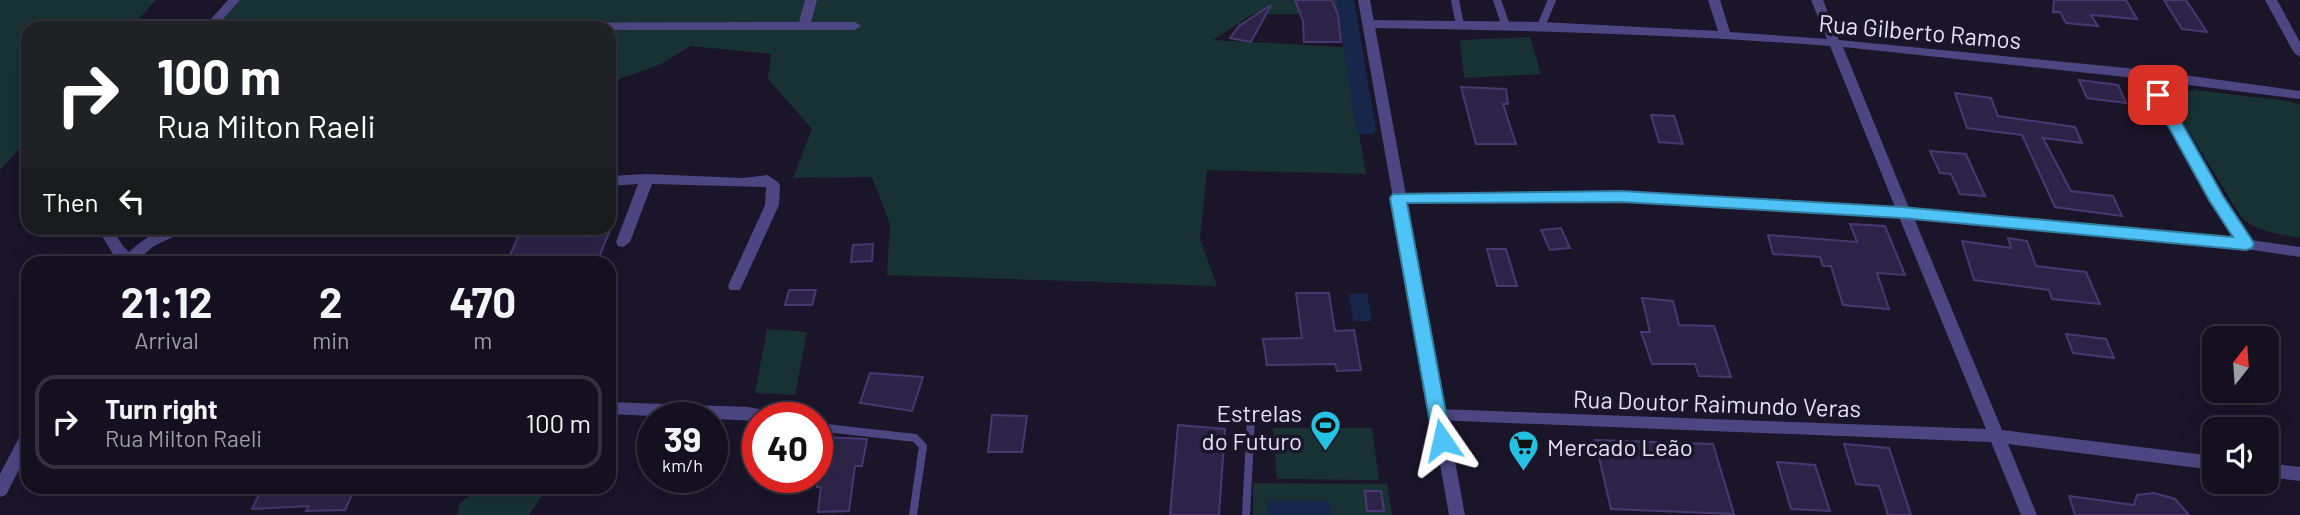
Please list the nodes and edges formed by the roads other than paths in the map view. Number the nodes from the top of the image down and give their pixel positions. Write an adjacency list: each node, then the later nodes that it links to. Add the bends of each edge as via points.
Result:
1 (234, 0): 10 (street)
2 (811, 0): 13 (street)
3 (1364, 0): 11 (street)
4 (1455, 0): 12 (lane)
5 (1497, 0): 15 (lane)
6 (1552, 0): 16 (lane)
7 (1714, 0): 18 (street)
8 (1817, 0): 19 (street)
9 (2271, 0): 20 (street)
10 (215, 21)
11 (1368, 24): 12 (street, Rua Gilberto Ramos); 25 (street)
12 (1460, 25): 15 (street, Rua Gilberto Ramos)
13 (804, 26): 14 (street); 17 (street)
14 (855, 26)
15 (1506, 26): 16 (street, Rua Gilberto Ramos)
16 (1541, 26): 18 (street, Rua Gilberto Ramos)
17 (616, 27)
18 (1727, 36): 19 (street, Rua Gilberto Ramos)
19 (1837, 45): 21 (street, Rua Gilberto Ramos); 26 (street)
20 (2300, 53)
21 (2147, 74): 22 (street, Rua Gilberto Ramos); 30 (street)
22 (2300, 95)
23 (647, 179): 24 (street); 29 (street); 34 (street, via 767,180 773,185 772,205)
24 (616, 181)
25 (1398, 198): 26 (street, via 1622,197); 37 (street)
26 (1902, 212): 30 (street); 40 (street)
27 (108, 235): 32 (street)
28 (164, 235): 33 (street)
29 (623, 242)
30 (2246, 244): 31 (street)
31 (2300, 252)
32 (124, 256)
33 (134, 256)
34 (735, 286)
35 (616, 408): 36 (street)
36 (742, 412)
37 (1438, 415): 40 (street, Rua Doutor Raimundo Veras); 48 (street)
38 (1251, 418): 47 (lane)
39 (833, 429): 46 (lane, via 915,438 923,446)
40 (1995, 436): 42 (street, Rua Doutor Raimundo Veras); 49 (street)
41 (21, 450): 45 (street)
42 (2202, 462)
43 (2279, 472): 44 (street)
44 (2300, 474)
45 (0, 490)
46 (913, 515)
47 (1246, 515)
48 (1457, 515)
49 (2029, 515)

